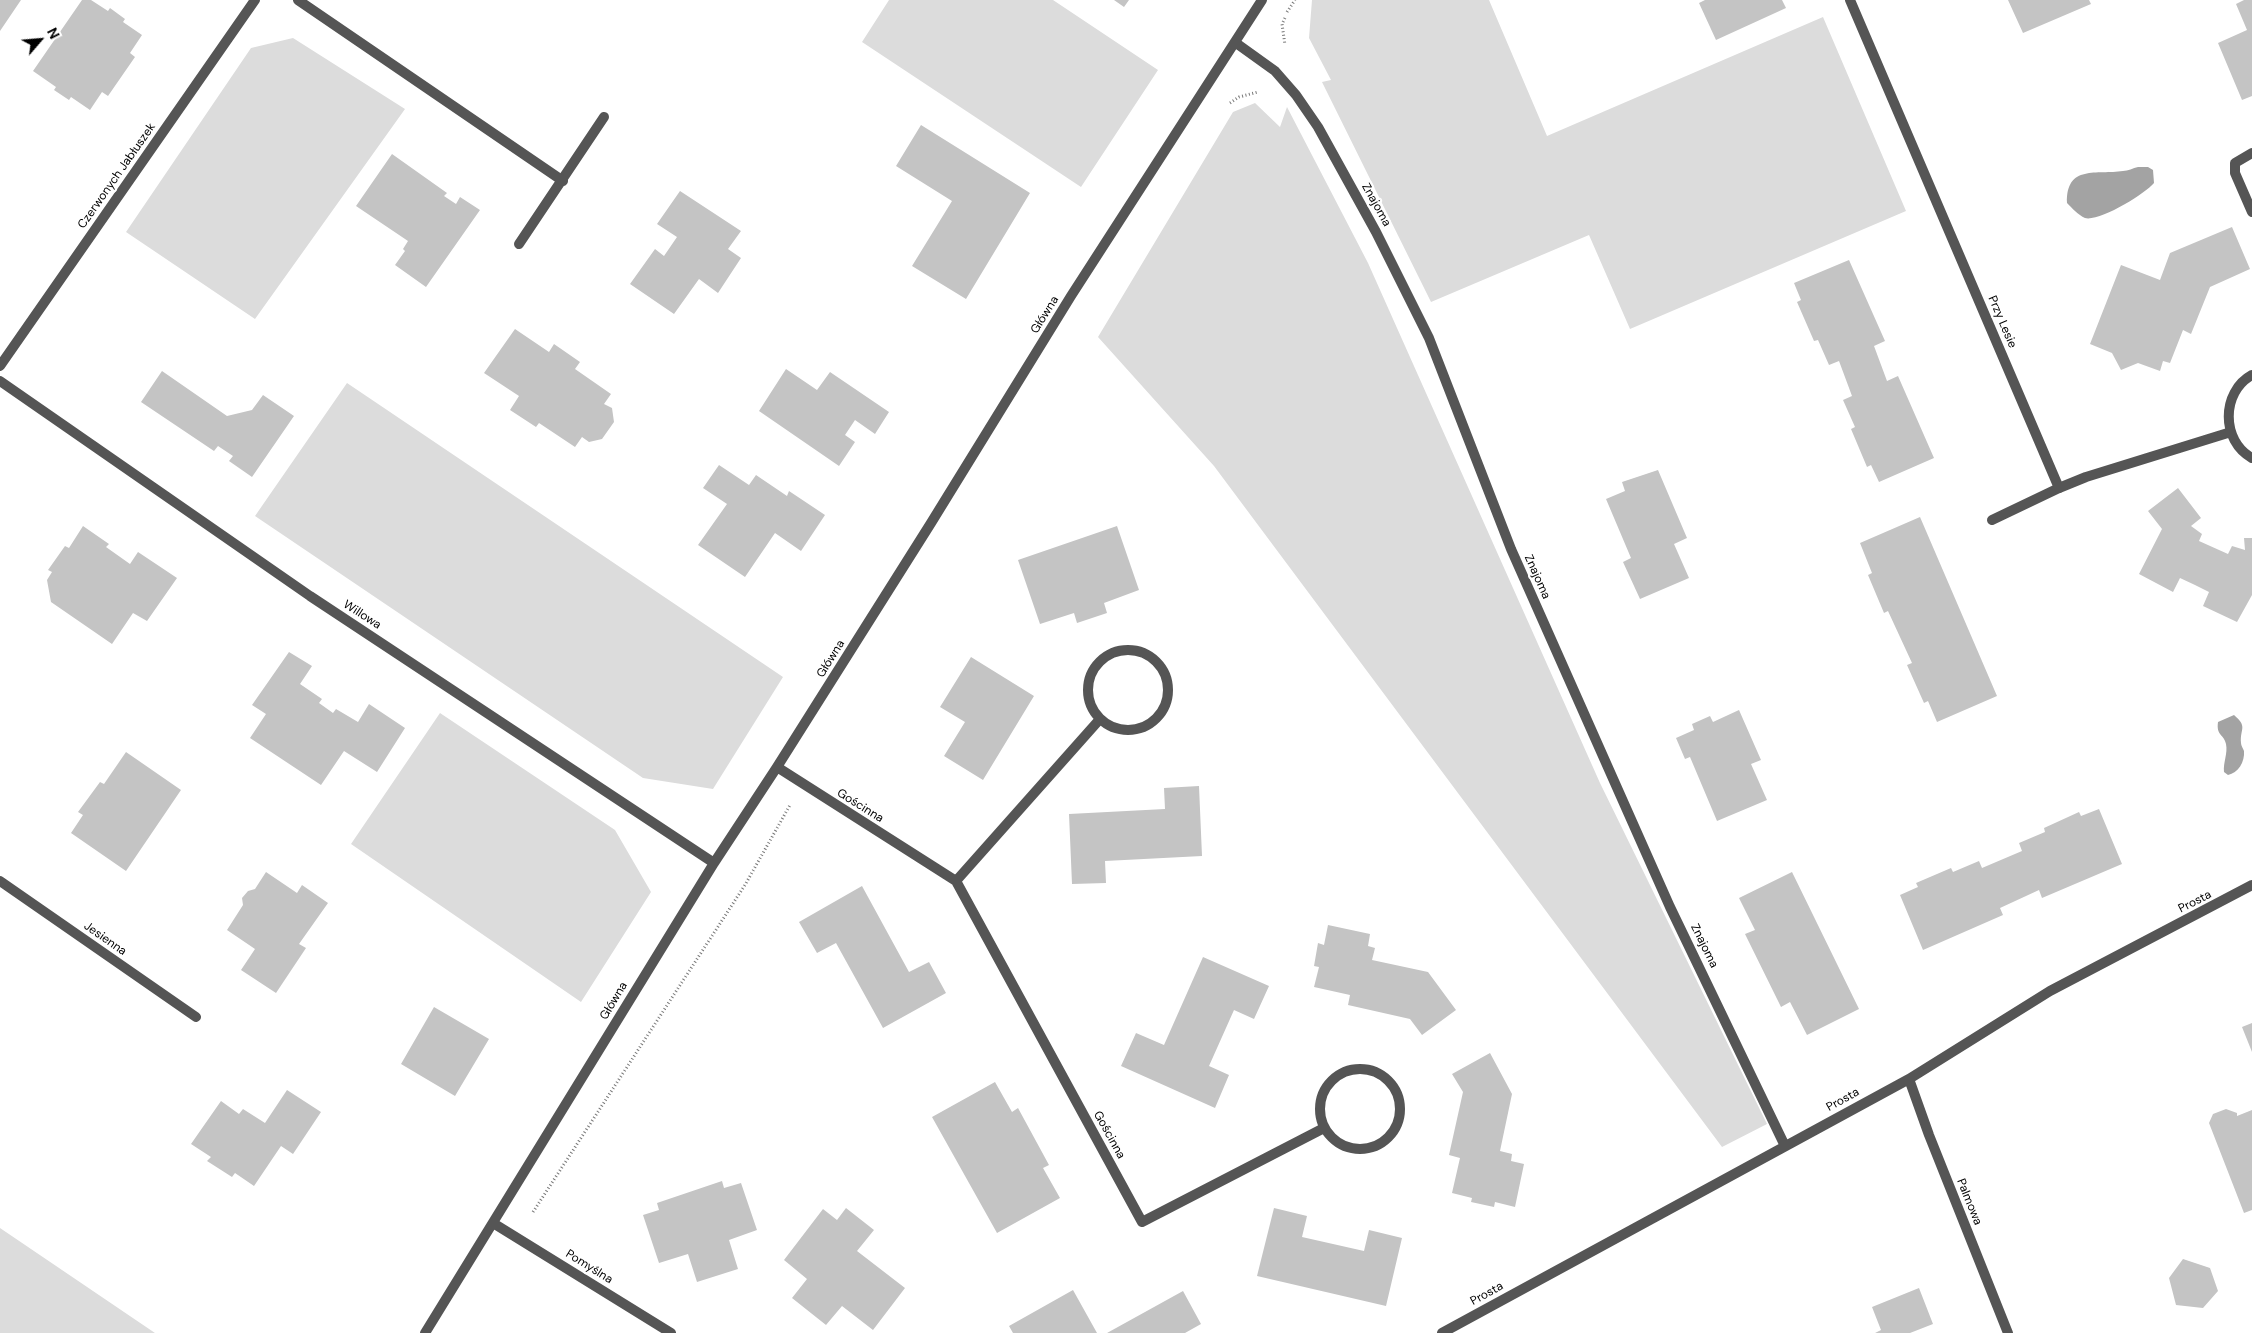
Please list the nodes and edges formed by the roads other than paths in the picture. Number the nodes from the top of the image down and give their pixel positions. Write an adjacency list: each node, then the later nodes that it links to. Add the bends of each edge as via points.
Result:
1 (255, 0): 11 (street, Czerwonych Jabłuszek)
2 (298, 0): 8 (street)
3 (1262, 0): 5 (street, Główna)
4 (1850, 0): 16 (street, Przy Lesie)
5 (1236, 43): 19 (street, Główna, via 1071,296); 27 (street, Znajoma, via 1275,71 1318,127 1429,338 1511,549 1670,907)
6 (604, 117): 8 (street)
7 (2252, 153): 9 (street, via 2235,163 2235,173)
8 (563, 180): 10 (street)
9 (2252, 212)
10 (519, 244)
11 (0, 366)
12 (2252, 375): 14 (street, via 2234,392 2229,408)
13 (0, 382): 20 (street, Willowa, via 310,596)
14 (2231, 432): 15 (street, via 2245,454); 16 (street)
15 (2252, 458)
16 (2059, 488): 17 (street)
17 (1992, 520)
18 (1100, 718): 18 (street, via 1123,730 1149,725 1161,714 1168,699 1168,683 1162,668 1150,655 1133,649 1116,650 1100,659 1090,674 1087,691 1092,708); 22 (street)
19 (777, 767): 20 (street, Główna); 22 (street, Gościnna)
20 (714, 863): 28 (street, Główna)
21 (0, 881): 24 (street, Jesienna)
22 (956, 881): 26 (street, Gościnna, via 1142,1222)
23 (2252, 885): 25 (street, Prosta, via 2050,991)
24 (196, 1017)
25 (1909, 1078): 27 (street, Prosta); 32 (street, Palmowa)
26 (1324, 1128): 26 (street, via 1342,1146 1356,1150 1381,1144 1393,1134 1400,1119 1400,1102 1395,1087 1382,1075 1366,1069 1340,1074 1322,1093 1319,1111)
27 (1785, 1146): 31 (street, Prosta)
28 (494, 1223): 29 (street, Główna); 30 (street, Pomyślna)
29 (425, 1333)
30 (671, 1333)
31 (1442, 1333)
32 (2008, 1333)

